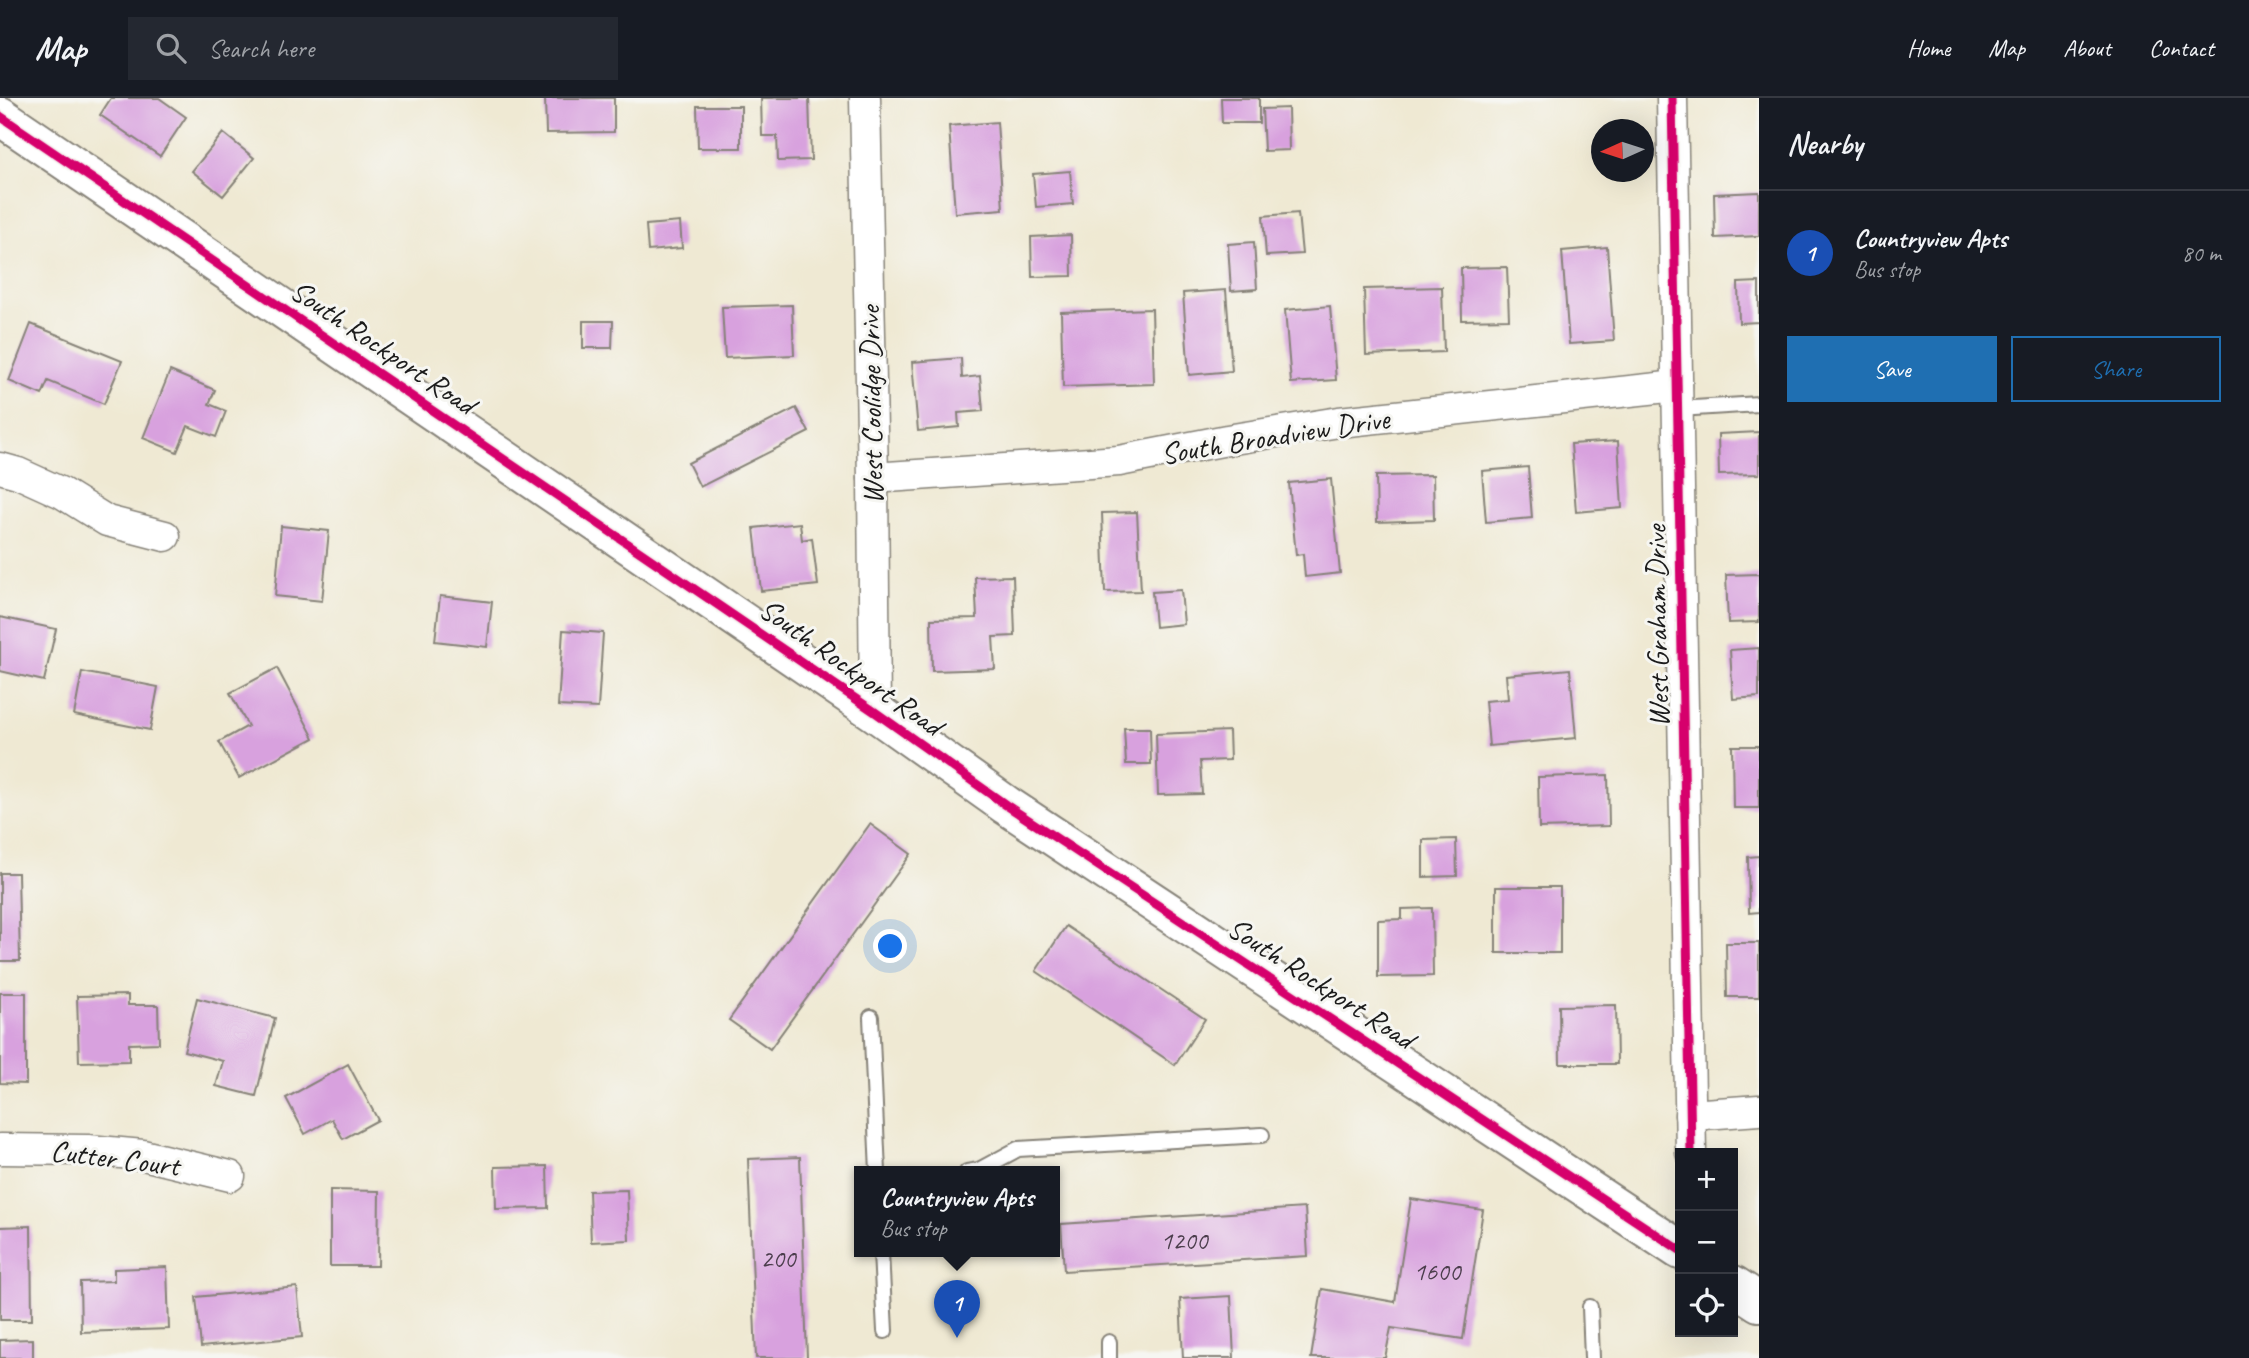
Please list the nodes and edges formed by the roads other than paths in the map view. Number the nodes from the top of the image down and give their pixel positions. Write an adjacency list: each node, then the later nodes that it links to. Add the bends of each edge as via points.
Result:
1 (865, 98): 7 (street, West Coolidge Drive)
2 (1672, 98): 4 (street, West Graham Drive)
3 (0, 116): 9 (street, South Rockport Road)
4 (1677, 398): 5 (lane); 7 (street, South Broadview Drive, via 1339,422 1119,461); 12 (street, West Graham Drive)
5 (1759, 404)
6 (0, 468): 8 (street, via 62,493 107,521)
7 (873, 478): 9 (street, West Coolidge Drive)
8 (165, 536)
9 (875, 712): 19 (street, South Rockport Road, via 1006,805)
10 (871, 1017): 16 (lane)
11 (1759, 1110): 12 (street)
12 (1690, 1115): 14 (street, West Graham Drive)
13 (1262, 1135): 17 (lane, via 1018,1149)
14 (1691, 1148)
15 (0, 1149): 18 (street, Cutter Court, via 144,1155)
16 (878, 1166)
17 (986, 1166)
18 (230, 1176)
19 (1675, 1247)
20 (881, 1257): 24 (lane)
21 (1738, 1287): 22 (street)
22 (1759, 1302)
23 (1590, 1307): 27 (lane)
24 (885, 1331)
25 (1109, 1342): 26 (lane)
26 (1110, 1358)
27 (1592, 1358)

